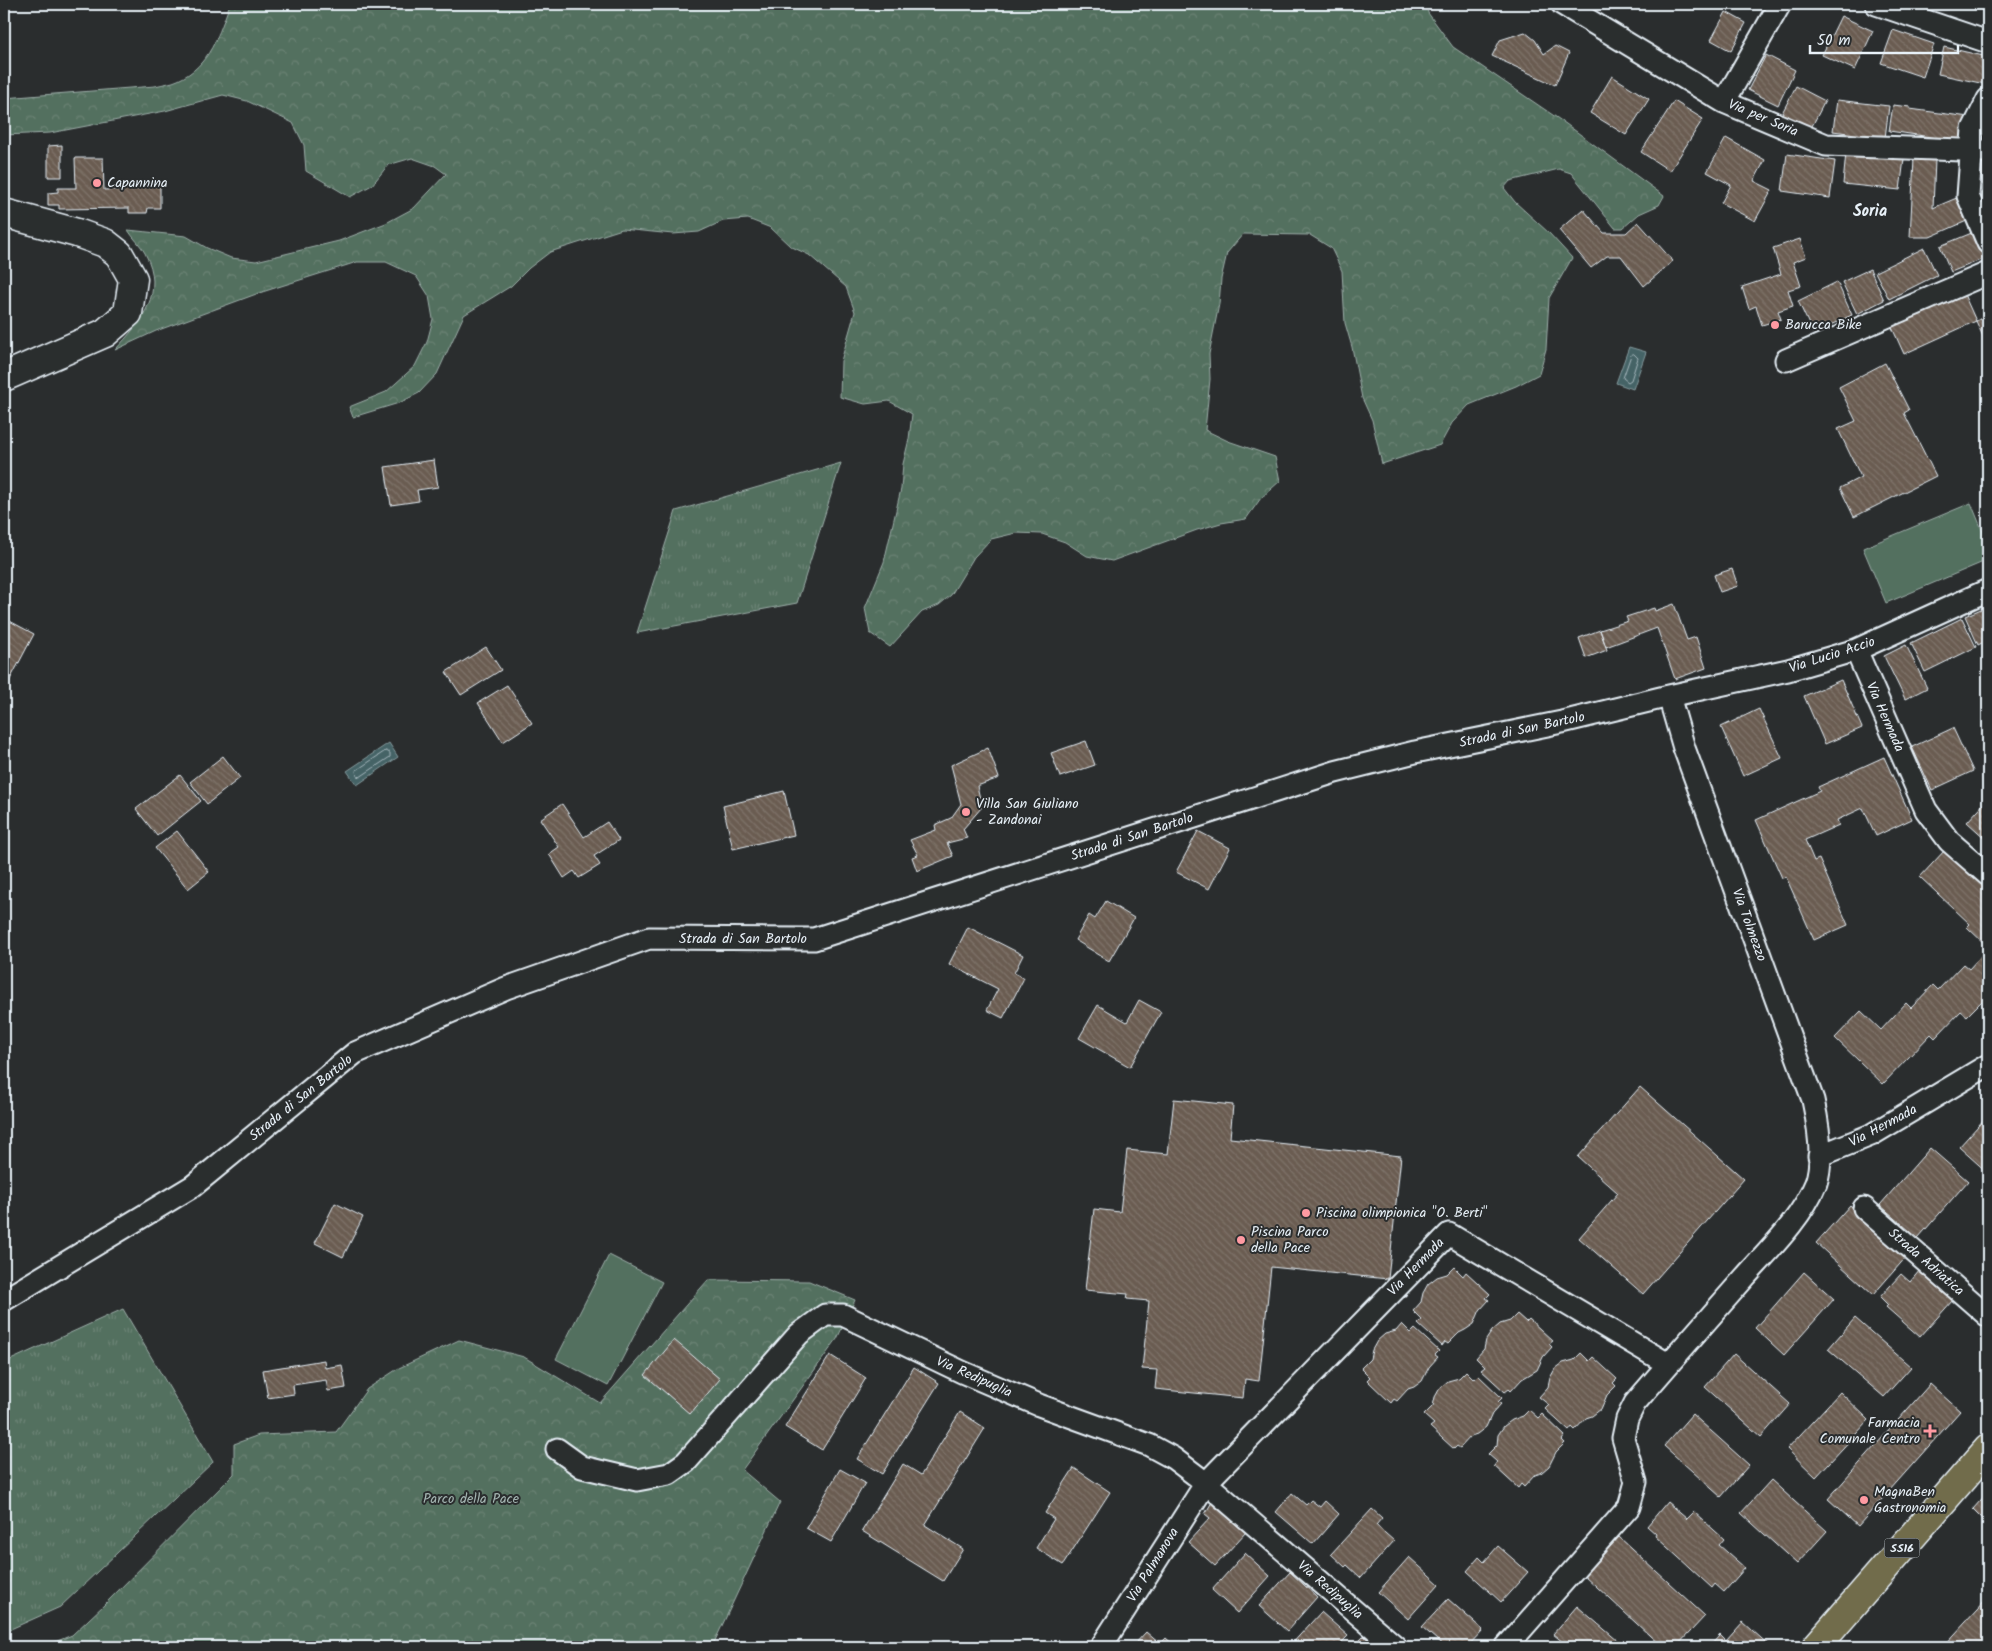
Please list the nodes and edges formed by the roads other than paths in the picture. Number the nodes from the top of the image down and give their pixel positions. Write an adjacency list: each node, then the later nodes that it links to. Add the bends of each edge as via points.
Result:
1 (1562, 4): 6 (street, Via per Soria)
2 (1780, 4): 6 (street)
3 (1876, 4): 4 (street)
4 (1988, 42)
5 (1988, 99): 7 (street, via 1973,129)
6 (1724, 102): 7 (street, Via per Soria, via 1826,144)
7 (1980, 150): 9 (street, via 1968,196)
8 (4, 213): 12 (street, via 105,243 119,254 133,279 128,313 105,333)
9 (1988, 243)
10 (1988, 273): 11 (street)
11 (1786, 360)
12 (4, 376)
13 (1988, 590): 14 (street, Via Lucio Accio)
14 (1856, 650): 15 (street, Via Lucio Accio, via 1788,670); 16 (street, Via Hermada, via 1926,810 1949,841)
15 (1668, 696): 18 (street, Via Tolmezzo, via 1684,748 1813,1100 1820,1131); 20 (street, Strada di San Bartolo, via 1335,772 814,939 649,938 506,988 356,1053 193,1186)
16 (1988, 875)
17 (1988, 1065): 18 (street, Via Hermada, via 1870,1135)
18 (1819, 1156): 22 (street, via 1816,1181 1792,1222)
19 (1864, 1208): 21 (street, Strada Adriatica)
20 (4, 1300)
21 (1988, 1316)
22 (1668, 1364): 25 (street, Via Hermada, via 1449,1234); 28 (street, via 1635,1403 1624,1427 1623,1438 1636,1482 1629,1507)
23 (557, 1449): 25 (street, Via Redipuglia, via 582,1467 637,1480 669,1474 686,1462 799,1334 825,1315 843,1315 1039,1405 1149,1445 1174,1458)
24 (1988, 1449): 29 (main road, SS16)
25 (1206, 1483): 26 (street, Via Palmanova); 27 (street, Via Redipuglia)
26 (1102, 1647)
27 (1396, 1647)
28 (1506, 1647)
29 (1816, 1647)

